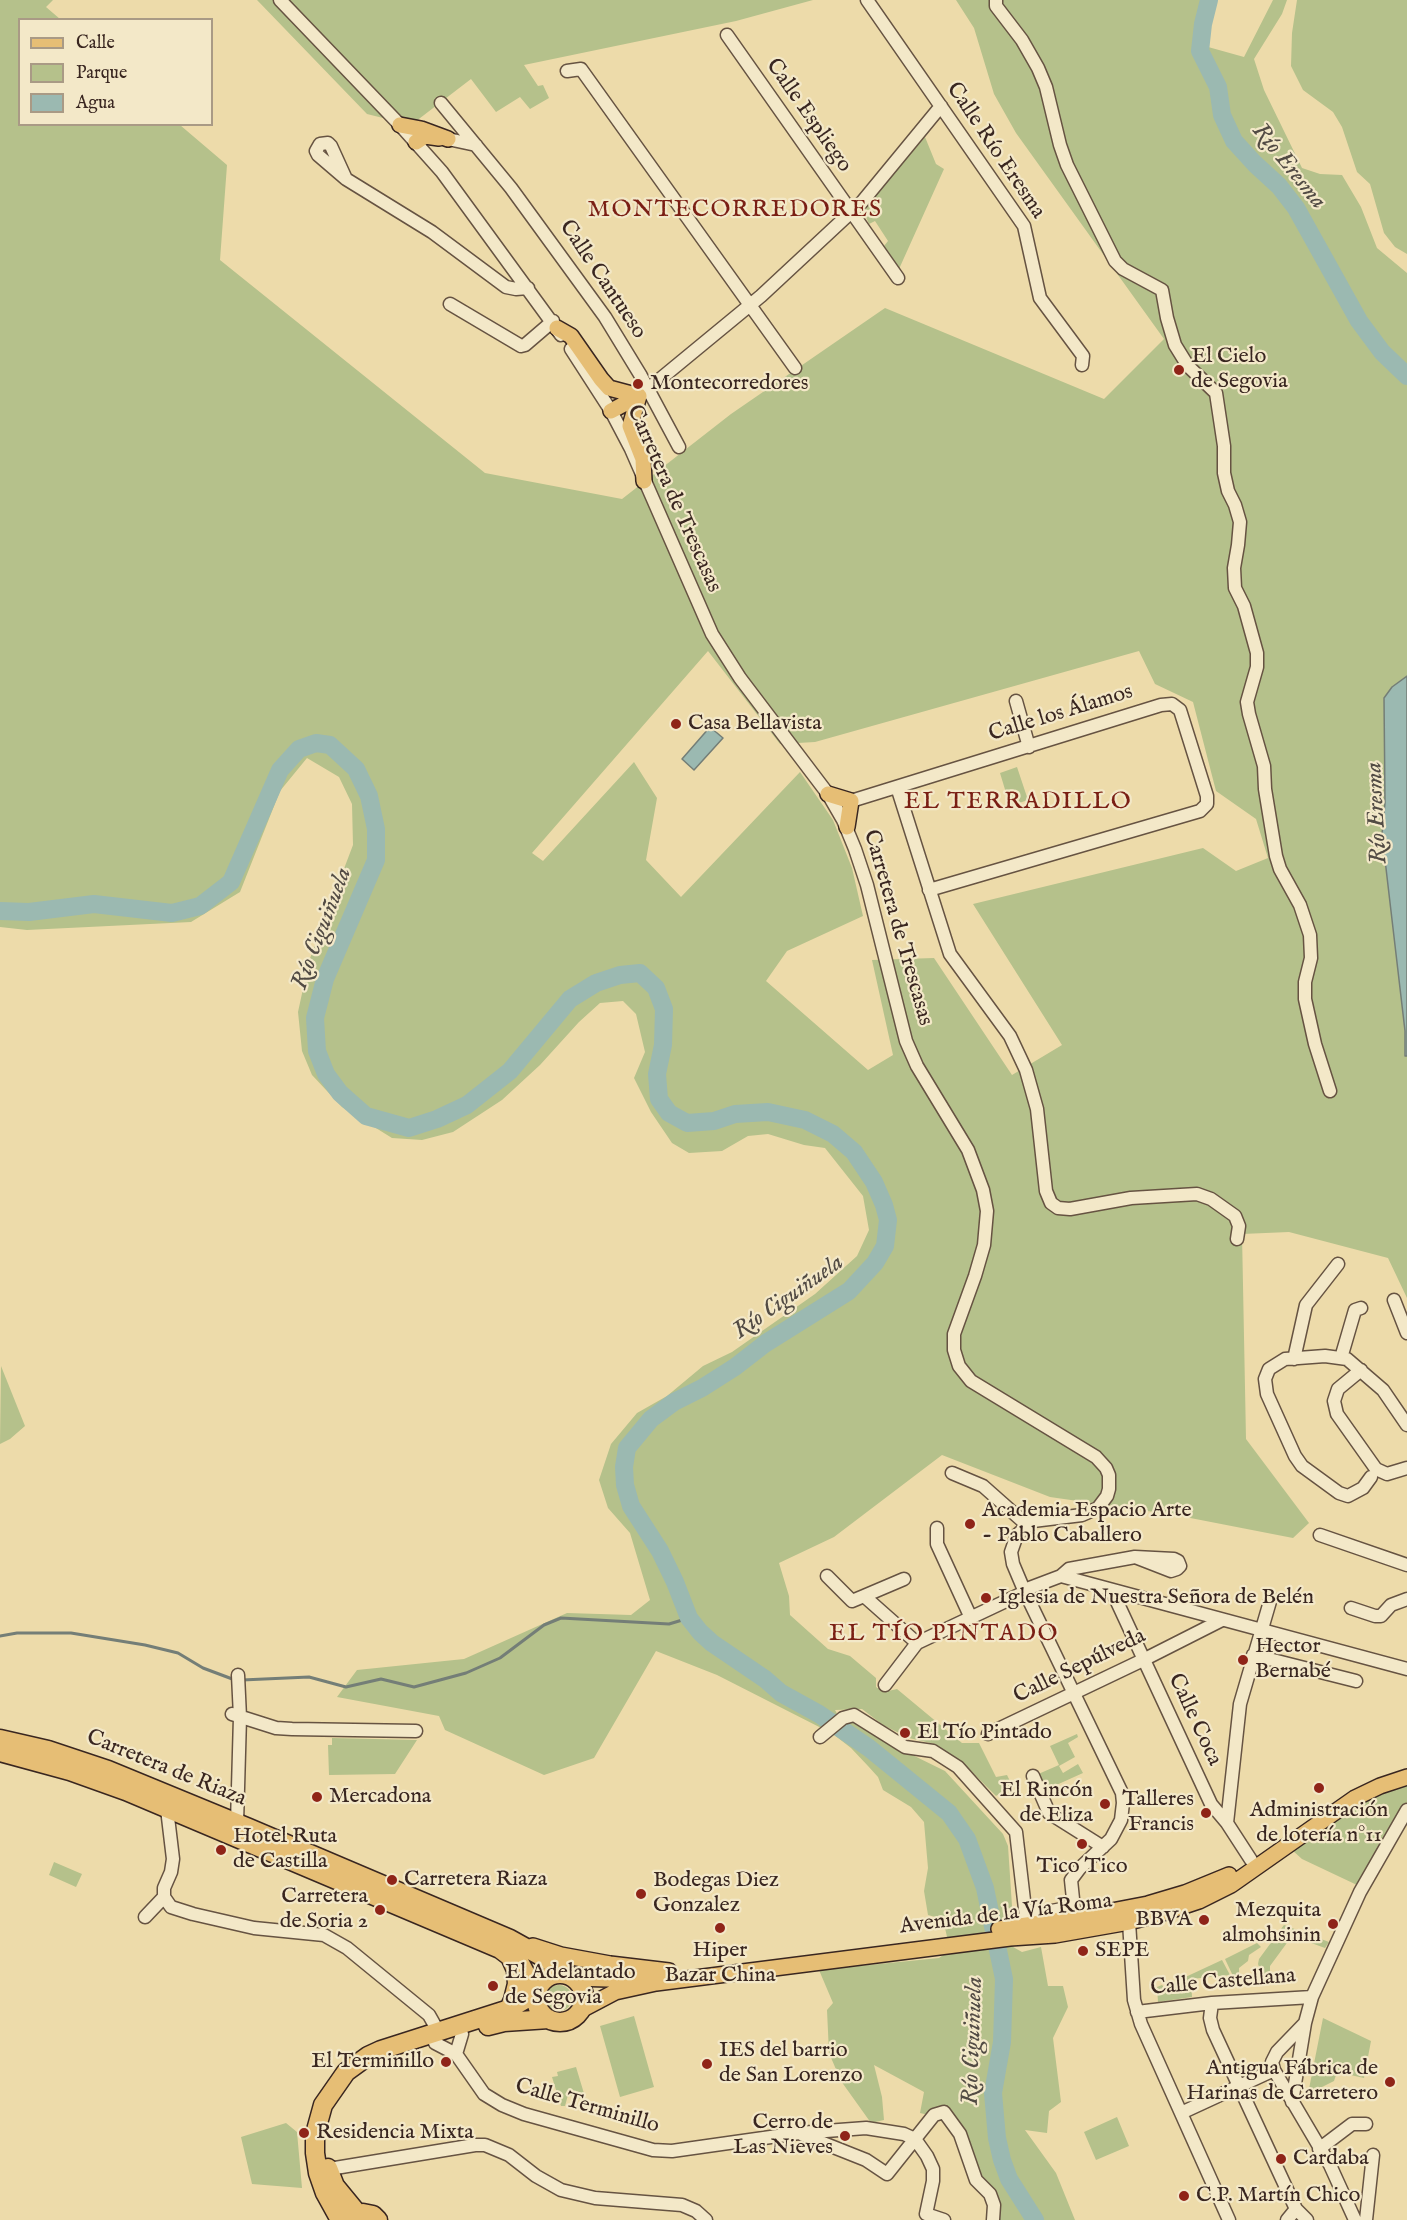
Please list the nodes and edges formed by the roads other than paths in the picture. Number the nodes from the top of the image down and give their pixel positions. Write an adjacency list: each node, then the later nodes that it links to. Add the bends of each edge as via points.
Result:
1 (280, 0): 8 (street, Carretera de Trescasas)
2 (867, 0): 7 (street, Calle Río Eresma)
3 (996, 0): 32 (street, via 996,6 1022,39 1038,68 1067,165 1115,261 1162,290 1175,345 1188,366 1216,393 1224,473 1240,522 1235,588 1257,653 1247,702 1264,766 1276,856 1310,935 1305,999)
4 (727, 35): 13 (street, Calle Espliego)
5 (567, 71): 17 (street, via 581,69)
6 (441, 103): 11 (street, Calle Cantueso)
7 (941, 106): 13 (street); 19 (street, Calle Río Eresma, via 1024,226 1040,298 1083,356)
8 (400, 125): 9 (main road); 10 (street, Carretera de Trescasas)
9 (448, 139): 10 (main road, via 425,136); 11 (street)
10 (416, 142): 15 (street, Carretera de Trescasas)
11 (476, 145): 21 (street, Calle Cantueso, via 605,317)
12 (346, 179): 15 (street, via 432,232 506,287)
13 (850, 213): 14 (street, Calle Espliego); 17 (street)
14 (898, 278)
15 (528, 288): 18 (street, Carretera de Trescasas)
16 (450, 304): 18 (street, via 521,346)
17 (749, 306): 20 (street); 21 (street)
18 (555, 325): 21 (main road, via 572,336 609,388); 22 (street, Carretera de Trescasas)
19 (1082, 365)
20 (795, 368)
21 (644, 392): 22 (main road); 23 (street, Calle Cantueso); 24 (main road, via 630,426 643,459)
22 (611, 411): 24 (street, Carretera de Trescasas)
23 (679, 447)
24 (644, 481): 28 (street, Carretera de Trescasas, via 699,609 722,651)
25 (1016, 701): 26 (street)
26 (1029, 747): 27 (street, Calle los Álamos); 31 (street, Calle los Álamos, via 1172,704 1182,715 1207,804 1195,813)
27 (897, 787): 29 (street, Calle los Álamos); 31 (street)
28 (828, 794): 29 (main road); 30 (street, Carretera de Trescasas)
29 (851, 801): 30 (main road)
30 (847, 827): 45 (street, Carretera de Trescasas, via 867,885 906,1041 968,1150 983,1190 987,1211 984,1245 954,1334 956,1359 971,1381 1096,1457 1109,1475 1107,1496 1093,1512 1040,1519)
31 (929, 890): 33 (street, via 950,954 1010,1036 1026,1070 1037,1109 1046,1191 1052,1203 1070,1209 1131,1198 1197,1194 1235,1216 1239,1226)
32 (1330, 1091)
33 (1237, 1239)
34 (1338, 1264): 39 (street, via 1306,1305)
35 (1394, 1300): 37 (street)
36 (1361, 1308): 38 (street, via 1355,1310)
37 (1407, 1333)
38 (1341, 1358): 39 (street); 40 (street)
39 (1294, 1359): 44 (street, via 1273,1365 1265,1384 1299,1463 1348,1496 1363,1488)
40 (1361, 1370): 41 (street, via 1383,1390); 42 (street, via 1338,1389 1334,1401 1337,1414 1376,1470 1387,1474)
41 (1407, 1425)
42 (1407, 1468)
43 (952, 1473): 45 (street, via 983,1486)
44 (1371, 1477)
45 (1027, 1525): 53 (street, via 1017,1535 1011,1552)
46 (937, 1528): 59 (street, via 938,1544)
47 (1320, 1535): 49 (street)
48 (1135, 1557): 51 (street, via 1069,1569)
49 (1407, 1564)
50 (827, 1576): 55 (street, via 852,1601)
51 (1061, 1576): 53 (street); 54 (street)
52 (904, 1579): 55 (street)
53 (1025, 1591): 59 (street); 69 (street)
54 (1112, 1591): 60 (street); 64 (street, Calle Coca)
55 (864, 1596): 62 (street)
56 (1271, 1598): 61 (street)
57 (1407, 1599): 58 (street, via 1391,1605 1381,1616)
58 (1350, 1608)
59 (970, 1618): 62 (street)
60 (1221, 1620): 61 (street); 64 (street, Calle Sepúlveda)
61 (1260, 1630): 63 (street); 65 (street)
62 (917, 1643): 68 (street)
63 (1253, 1654): 67 (street); 82 (street, via 1238,1717)
64 (1143, 1660): 69 (street, Calle Sepúlveda); 82 (street, Calle Coca, via 1210,1804)
65 (1407, 1669)
66 (238, 1675): 70 (street)
67 (1356, 1681)
68 (885, 1685)
69 (1074, 1694): 73 (street, Calle Sepúlveda); 83 (street, via 1122,1793 1121,1820)
70 (236, 1716): 71 (street, via 276,1728); 81 (street)
71 (416, 1731)
72 (824, 1734): 92 (street, via 843,1718 854,1715 905,1747 933,1750 958,1767 1016,1832)
73 (988, 1734)
74 (0, 1739): 81 (highway, Carretera de Riaza, via 108,1770)
75 (0, 1752): 79 (highway, Carretera de Riaza, via 70,1771)
76 (1407, 1767): 84 (main road, Avenida de la Vía Roma, via 1351,1789)
77 (1033, 1776): 83 (street, via 1049,1812)
78 (1407, 1777): 90 (main road, Avenida de la Vía Roma, via 1355,1798 1223,1889 1190,1905)
79 (167, 1809): 86 (street, via 174,1859); 94 (highway, Carretera de Riaza)
80 (1407, 1810): 98 (street, via 1360,1892)
81 (237, 1823): 94 (highway, Carretera de Riaza)
82 (1227, 1823): 84 (street, Calle Coca)
83 (1103, 1847): 87 (street, via 1073,1876)
84 (1251, 1860): 85 (main road, Avenida de la Vía Roma)
85 (1217, 1881): 88 (main road, Avenida de la Vía Roma, via 1156,1902); 90 (main road, via 1184,1900 1135,1914)
86 (164, 1897): 89 (street); 106 (street, via 171,1907 185,1912 254,1928 318,1934 338,1942 429,2015)
87 (1070, 1910): 88 (main road, Avenida de la Vía Roma); 91 (main road); 92 (street, Avenida de la Vía Roma); 92 (main road, via 1067,1926 1037,1931)
88 (1113, 1911): 90 (main road)
89 (145, 1917)
90 (1129, 1922): 91 (main road, Avenida de la Vía Roma); 102 (street)
91 (1097, 1927): 92 (main road, Avenida de la Vía Roma, via 1055,1935)
92 (1019, 1929): 93 (main road, Avenida de la Vía Roma)
93 (944, 1941): 95 (main road, Avenida de la Vía Roma); 101 (main road, Avenida de la Vía Roma, via 647,1985 610,1994)
94 (507, 1945): 95 (main road, Avenida de la Vía Roma); 96 (highway, Carretera de Riaza, via 546,1959); 97 (highway, Carretera de Riaza); 100 (highway, via 516,1975 516,1990)
95 (669, 1971): 96 (main road, Avenida de la Vía Roma, via 607,1979)
96 (572, 1977): 97 (highway, via 551,1976); 101 (highway, via 583,1994)
97 (537, 1990): 100 (highway); 103 (highway, via 538,2008)
98 (1312, 1997): 99 (street, Calle Castellana); 104 (street)
99 (1212, 2003): 102 (street, Calle Castellana); 109 (street, via 1210,2018 1214,2030)
100 (509, 2009): 106 (highway)
101 (579, 2011): 103 (highway, via 564,2021)
102 (1137, 2012): 111 (street)
103 (549, 2019): 105 (highway, via 504,2022)
104 (1305, 2023): 108 (street, via 1274,2058); 110 (street)
105 (462, 2034): 106 (highway); 107 (street)
106 (436, 2037): 107 (street, Calle Terminillo); 117 (highway, via 374,2065 349,2086 329,2120); 121 (highway, via 368,2056 346,2072 323,2105 315,2133 315,2153 325,2193)
107 (456, 2054): 113 (street, Calle Terminillo, via 484,2094 502,2105 653,2151)
108 (1274, 2070): 109 (street); 110 (street)
109 (1240, 2086): 111 (street); 118 (street)
110 (1292, 2102): 115 (street)
111 (1181, 2113): 126 (street)
112 (1366, 2124): 115 (street, via 1352,2124)
113 (800, 2133): 114 (street, Calle Terminillo, via 866,2128); 114 (street, via 866,2160 887,2174)
114 (915, 2139): 120 (street, via 934,2175); 125 (street, via 937,2113 947,2114 960,2134 976,2180 990,2194)
115 (1319, 2149): 129 (street)
116 (1370, 2156): 130 (street)
117 (329, 2169): 119 (highway); 123 (street, via 485,2145 509,2155 561,2190 612,2200 673,2204 691,2208)
118 (1296, 2209): 127 (street); 128 (street)
119 (354, 2217): 122 (highway, via 368,2213)
120 (928, 2217): 124 (street)
121 (340, 2220)
122 (378, 2220)
123 (706, 2220)
124 (944, 2220)
125 (993, 2220)
126 (1229, 2220)
127 (1287, 2220)
128 (1307, 2220)
129 (1354, 2220)
130 (1366, 2220)

